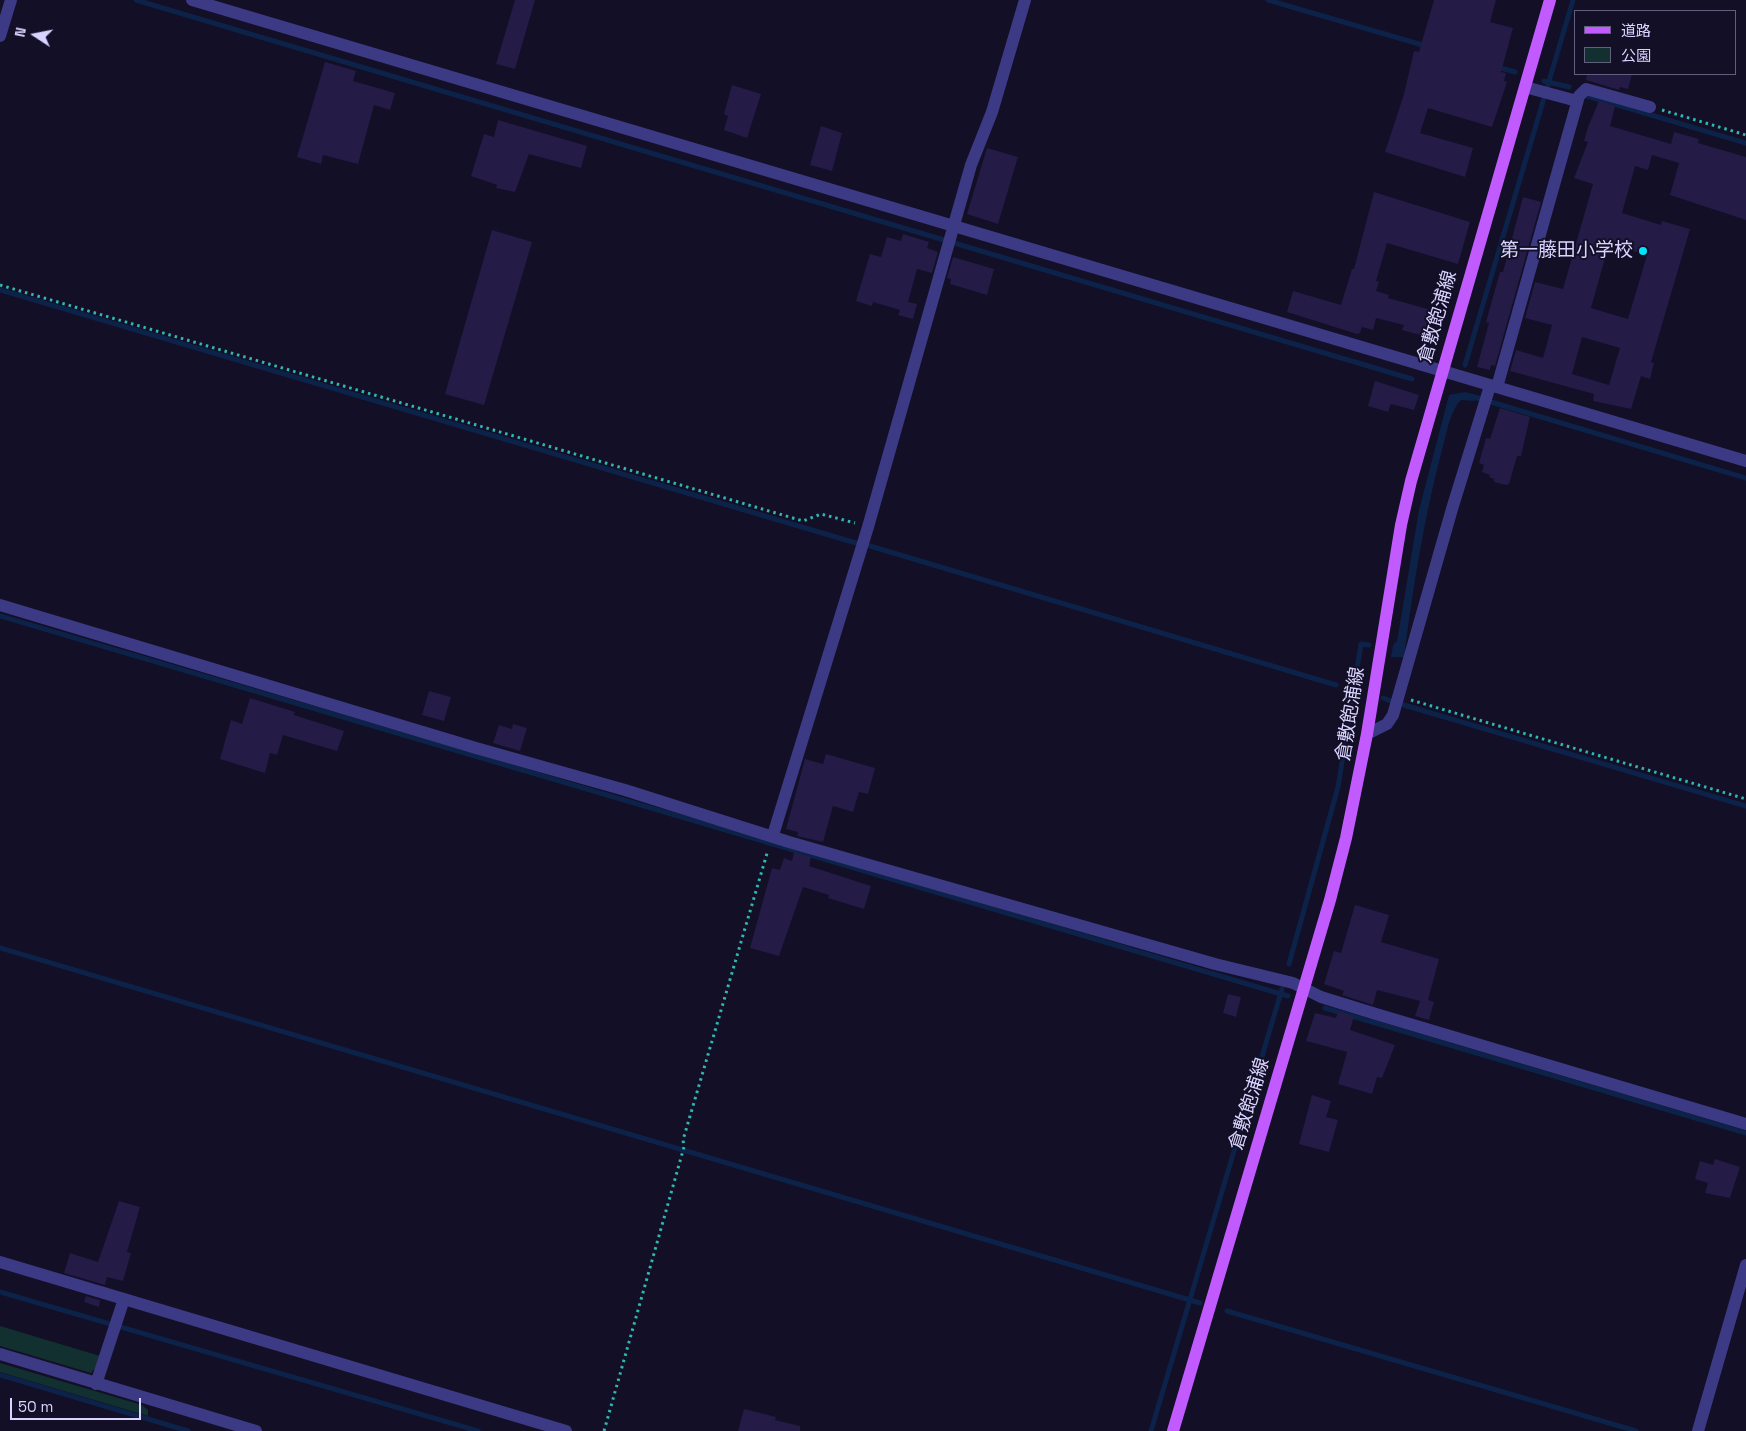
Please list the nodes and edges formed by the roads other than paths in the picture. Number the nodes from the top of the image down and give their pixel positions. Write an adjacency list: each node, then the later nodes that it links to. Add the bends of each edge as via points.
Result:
1 (11, 0): 5 (street)
2 (192, 0): 9 (street)
3 (1025, 0): 9 (street)
4 (1550, 0): 6 (main road, 倉敷飽浦線)
5 (0, 36)
6 (1524, 87): 7 (street); 10 (main road, 倉敷飽浦線)
7 (1577, 100): 8 (street, via 1586,89); 11 (street)
8 (1650, 107)
9 (951, 236): 10 (street); 15 (street, via 868,527)
10 (1441, 372): 11 (street); 14 (main road, 倉敷飽浦線, via 1401,525)
11 (1493, 387): 12 (street); 14 (street, via 1485,402 1452,508 1394,715 1387,724)
12 (1746, 461)
13 (0, 605): 15 (street)
14 (1367, 734): 16 (main road, 倉敷飽浦線, via 1346,838)
15 (771, 841): 16 (street)
16 (1304, 988): 17 (street, via 1321,997 1376,1014); 25 (main road, 倉敷飽浦線)
17 (1746, 1124)
18 (0, 1262): 20 (street)
19 (1746, 1265): 26 (street)
20 (124, 1299): 22 (street); 24 (street)
21 (0, 1354): 22 (street)
22 (96, 1384): 23 (street)
23 (256, 1431)
24 (566, 1431)
25 (1172, 1431)
26 (1698, 1431)

